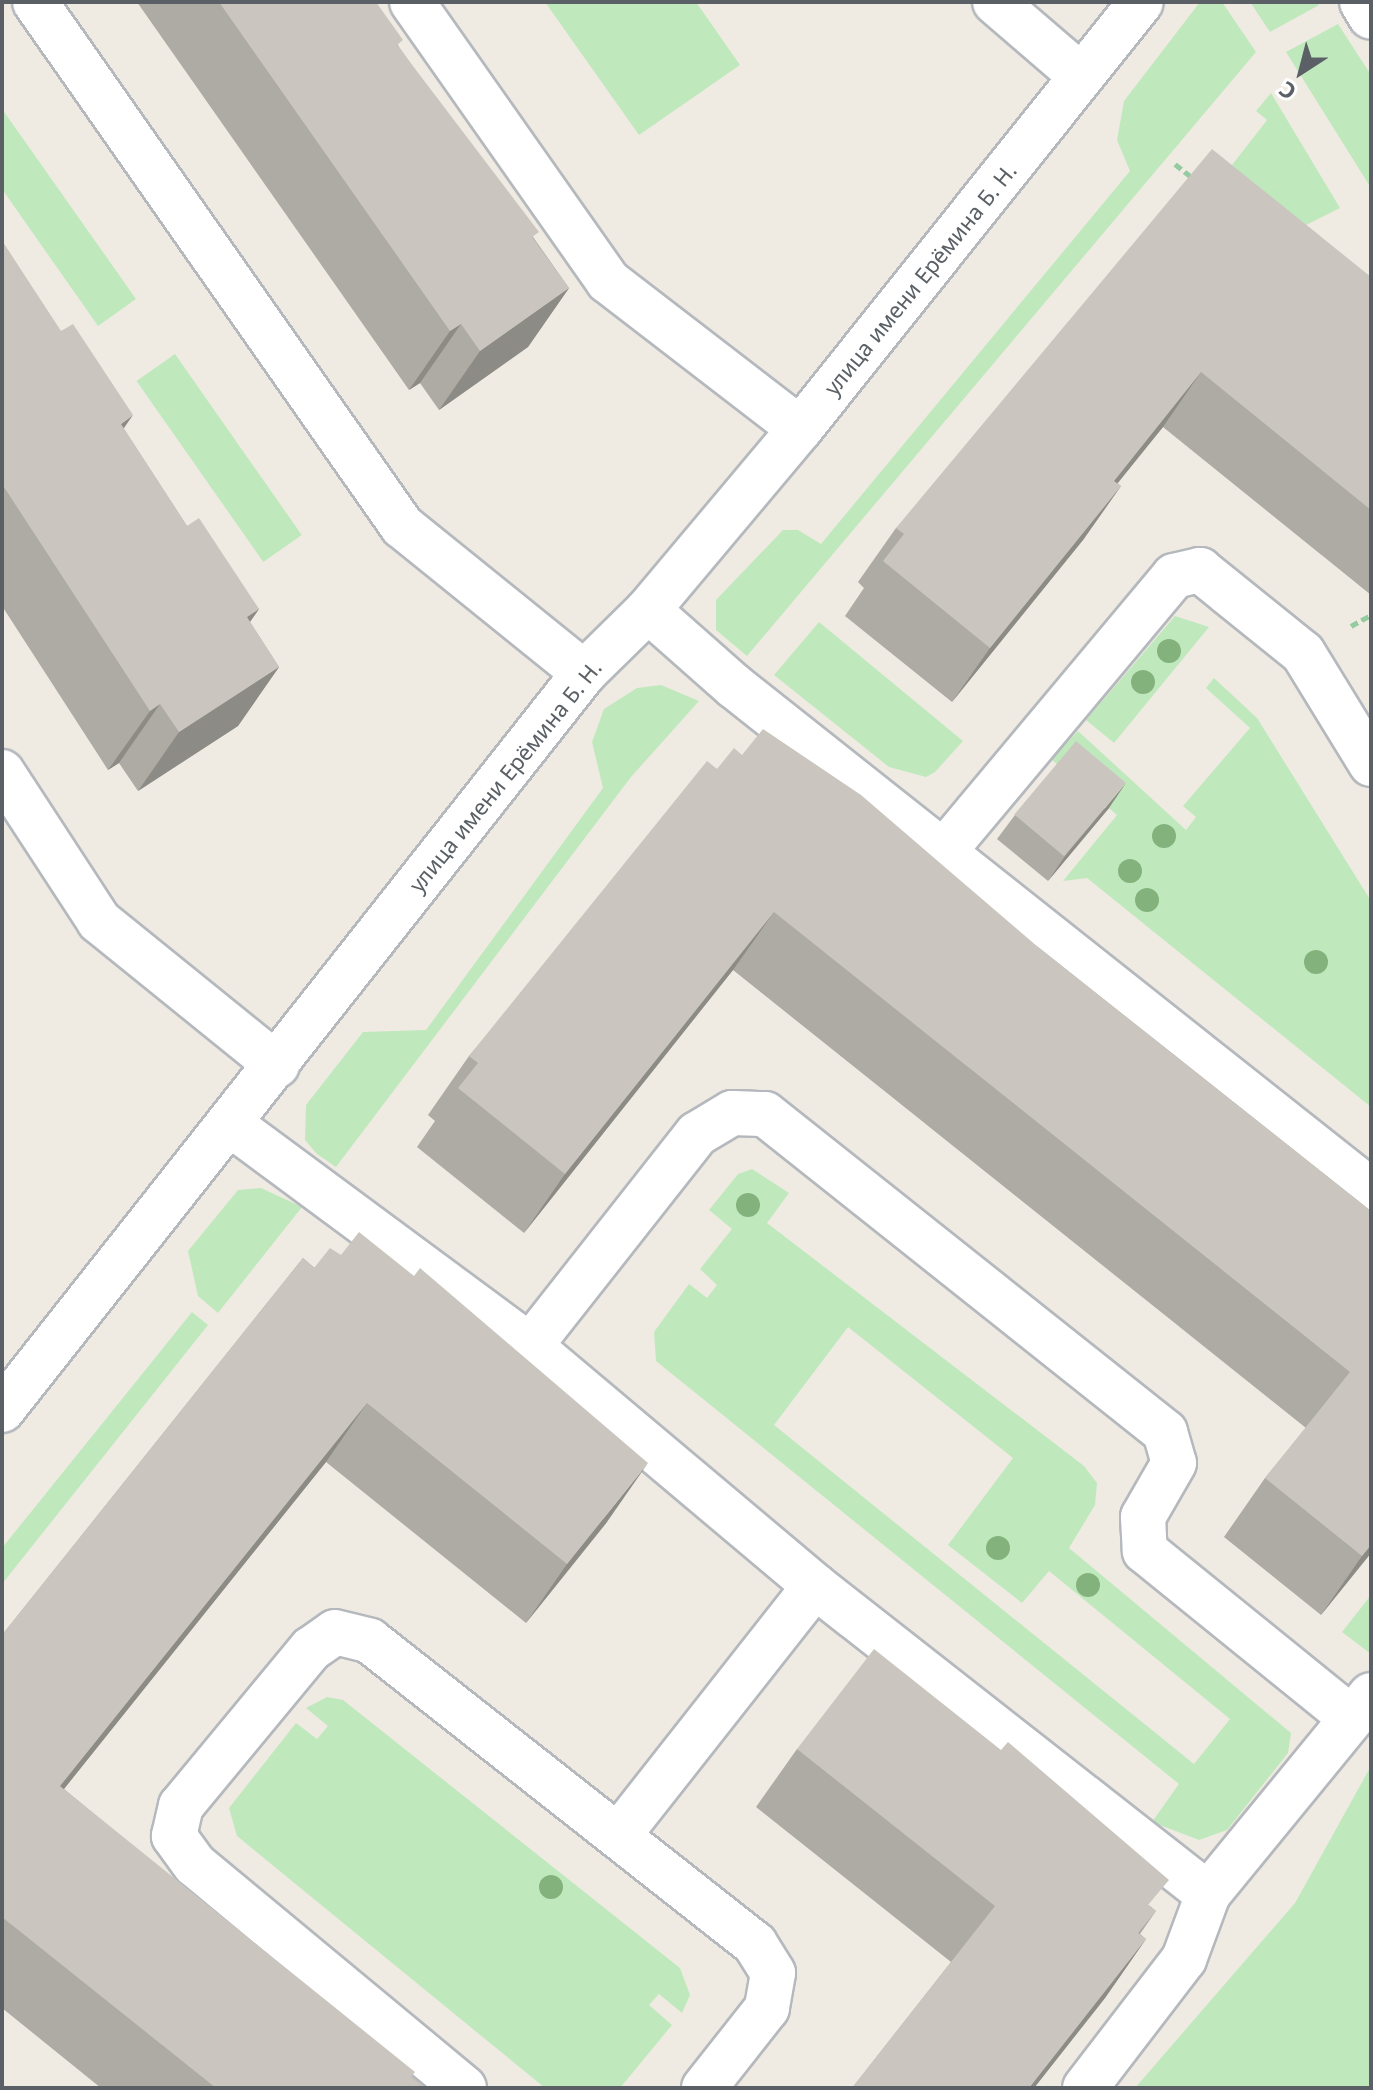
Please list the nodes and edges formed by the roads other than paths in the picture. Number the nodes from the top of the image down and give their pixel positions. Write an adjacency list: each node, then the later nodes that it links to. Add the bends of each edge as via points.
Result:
1 (35, 2): 10 (street, via 402,526)
2 (412, 2): 8 (street, via 608,281)
3 (995, 2): 7 (street)
4 (1141, 2): 7 (street, улица имени Ерёмина Б. Н.)
5 (1362, 2): 6 (street)
6 (1371, 17)
7 (1081, 76): 8 (street, улица имени Ерёмина Б. Н.)
8 (800, 429): 9 (street, улица имени Ерёмина Б. Н.)
9 (648, 610): 10 (street, улица имени Ерёмина Б. Н.); 13 (street)
10 (584, 673): 14 (street, улица имени Ерёмина Б. Н.)
11 (1371, 764): 13 (street, via 1303,653 1200,570 1174,576)
12 (2, 772): 14 (street, via 99,921)
13 (945, 850): 16 (street)
14 (277, 1065): 15 (street, улица имени Ерёмина Б. Н.)
15 (230, 1124): 17 (street); 18 (street, улица имени Ерёмина Б. Н.)
16 (1371, 1191)
17 (530, 1346): 19 (street); 20 (street, via 697,1134 732,1113 765,1114 1165,1432 1174,1463 1143,1517 1145,1551)
18 (2, 1410)
19 (815, 1586): 21 (street); 22 (street)
20 (1361, 1707): 22 (street)
21 (618, 1836): 23 (street, via 370,1641 335,1632 311,1649 181,1806 174,1836 195,1865); 24 (street, via 755,1944 773,1973 767,2008)
22 (1208, 1894): 25 (street, via 1184,1959)
23 (464, 2088)
24 (704, 2088)
25 (1085, 2088)

